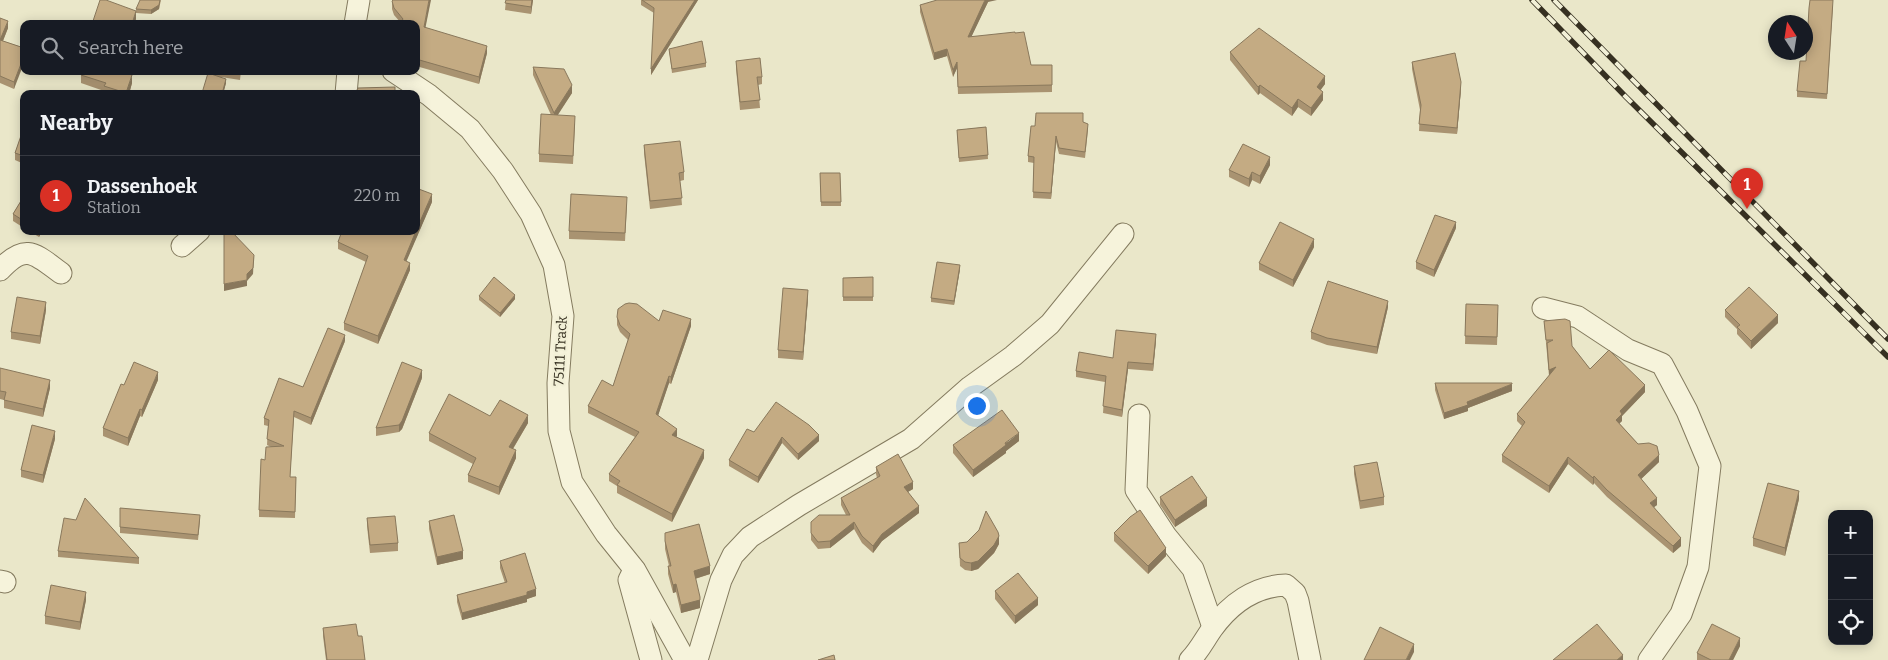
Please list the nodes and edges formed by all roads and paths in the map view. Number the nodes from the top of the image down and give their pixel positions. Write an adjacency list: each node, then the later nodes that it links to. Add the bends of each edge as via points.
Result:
1 (359, 0): 2 (street)
2 (356, 20)
3 (348, 75): 5 (street)
4 (399, 75): 13 (street, 75111 Track, via 470,129 531,214 554,265 563,316 558,383 559,431 572,482)
5 (346, 90)
6 (1123, 234): 17 (street, via 1050,324 911,439 750,537 733,555 721,580)
7 (194, 235): 8 (street)
8 (182, 246)
9 (0, 270): 10 (street, via 10,259 27,253 35,254)
10 (61, 273)
11 (1543, 308): 20 (street, via 1578,317 1628,350 1662,364 1687,411 1710,466 1698,567 1681,614)
12 (1139, 415): 14 (street, via 1136,490 1166,536 1193,569)
13 (634, 570): 15 (street, via 629,580); 16 (street, 75111 Track)
14 (1213, 627): 18 (street); 19 (street, via 1226,611 1253,592 1286,585 1298,601)
15 (650, 660)
16 (685, 660)
17 (697, 660)
18 (1190, 660)
19 (1310, 660)
20 (1649, 660)

